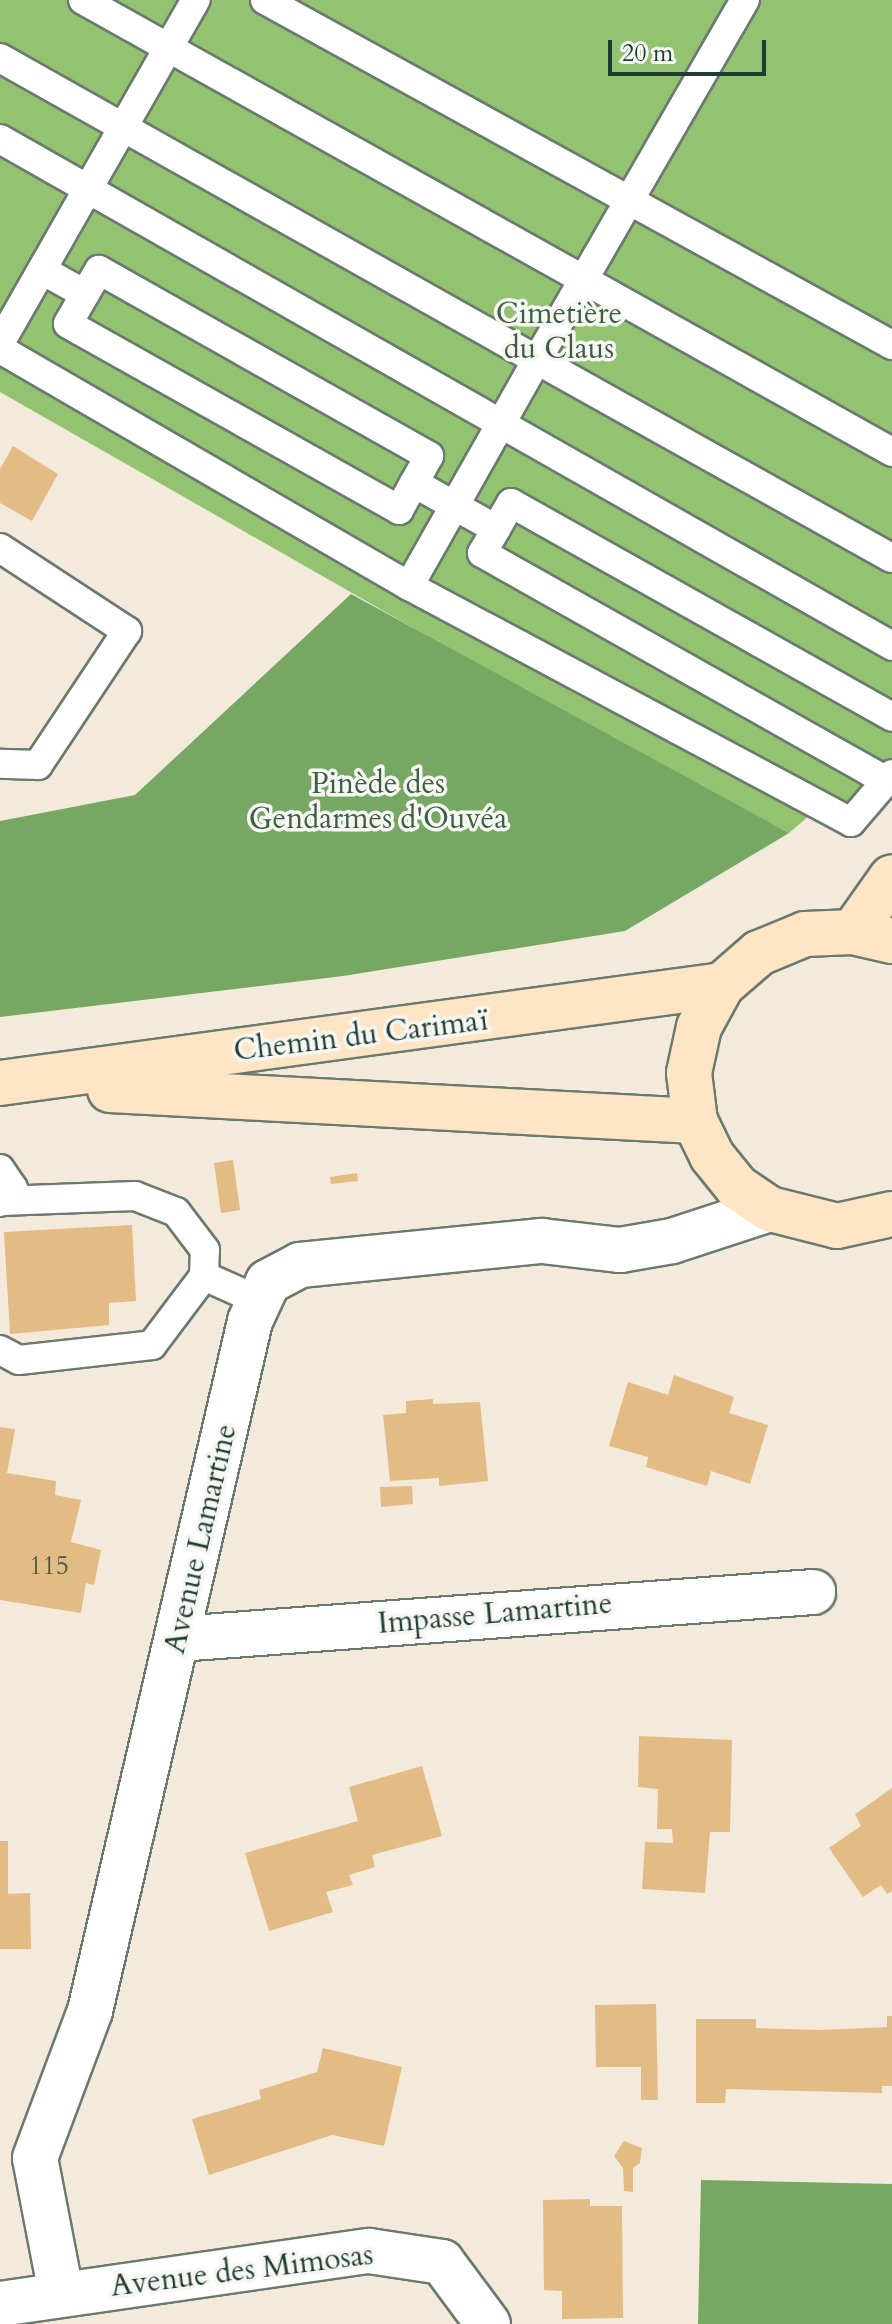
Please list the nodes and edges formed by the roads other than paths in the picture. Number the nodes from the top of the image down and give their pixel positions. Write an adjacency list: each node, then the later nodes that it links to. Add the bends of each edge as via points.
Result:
1 (83, 0): 5 (lane)
2 (196, 0): 5 (lane)
3 (265, 0): 10 (lane)
4 (745, 0): 10 (lane)
5 (169, 48): 7 (lane); 12 (lane)
6 (0, 58): 7 (lane)
7 (124, 127): 9 (lane); 16 (lane)
8 (0, 139): 9 (lane)
9 (88, 190): 11 (lane); 17 (lane)
10 (629, 200): 12 (lane); 14 (lane)
11 (42, 270): 13 (lane); 15 (lane)
12 (584, 277): 16 (lane); 18 (lane)
13 (85, 294): 19 (lane, via 99,270 429,456); 19 (lane, via 68,324 399,510)
14 (892, 345)
15 (0, 346): 24 (lane)
16 (537, 360): 17 (lane); 23 (lane)
17 (498, 423): 20 (lane); 25 (lane)
18 (892, 452)
19 (414, 483): 20 (lane)
20 (452, 505): 21 (lane); 24 (lane)
21 (496, 529): 26 (lane, via 511,503); 28 (lane, via 482,553)
22 (0, 548): 27 (lane, via 127,631 38,765)
23 (892, 558)
24 (409, 586): 28 (lane, via 851,822)
25 (892, 646)
26 (892, 717)
27 (0, 764)
28 (889, 777)
29 (892, 877): 30 (main road)
30 (872, 937): 31 (main road, via 805,934 759,953)
31 (722, 985): 32 (main road, Chemin du Carimaï); 33 (main road, via 699,1027 689,1073)
32 (0, 1084): 33 (main road, Chemin du Carimaï, via 449,1109 548,1109)
33 (695, 1121): 36 (main road, via 712,1156 737,1187)
34 (0, 1169): 35 (lane, via 13,1188)
35 (0, 1202): 38 (lane, via 135,1196 176,1212 205,1250)
36 (770, 1209): 37 (main road, via 837,1226); 39 (street, Avenue Lamartine, via 672,1241 620,1250 542,1241 300,1265 268,1282)
37 (892, 1214)
38 (204, 1276): 39 (lane); 40 (lane, via 152,1345 19,1360)
39 (260, 1301): 42 (street, Avenue Lamartine, via 250,1321)
40 (0, 1350)
41 (813, 1592): 42 (street, Impasse Lamartine)
42 (178, 1639): 43 (street, Avenue Lamartine, via 90,2011 35,2158)
43 (61, 2293): 44 (street, Avenue des Mimosas); 45 (street, Avenue des Mimosas, via 369,2251 442,2262)
44 (0, 2304)
45 (488, 2324)

